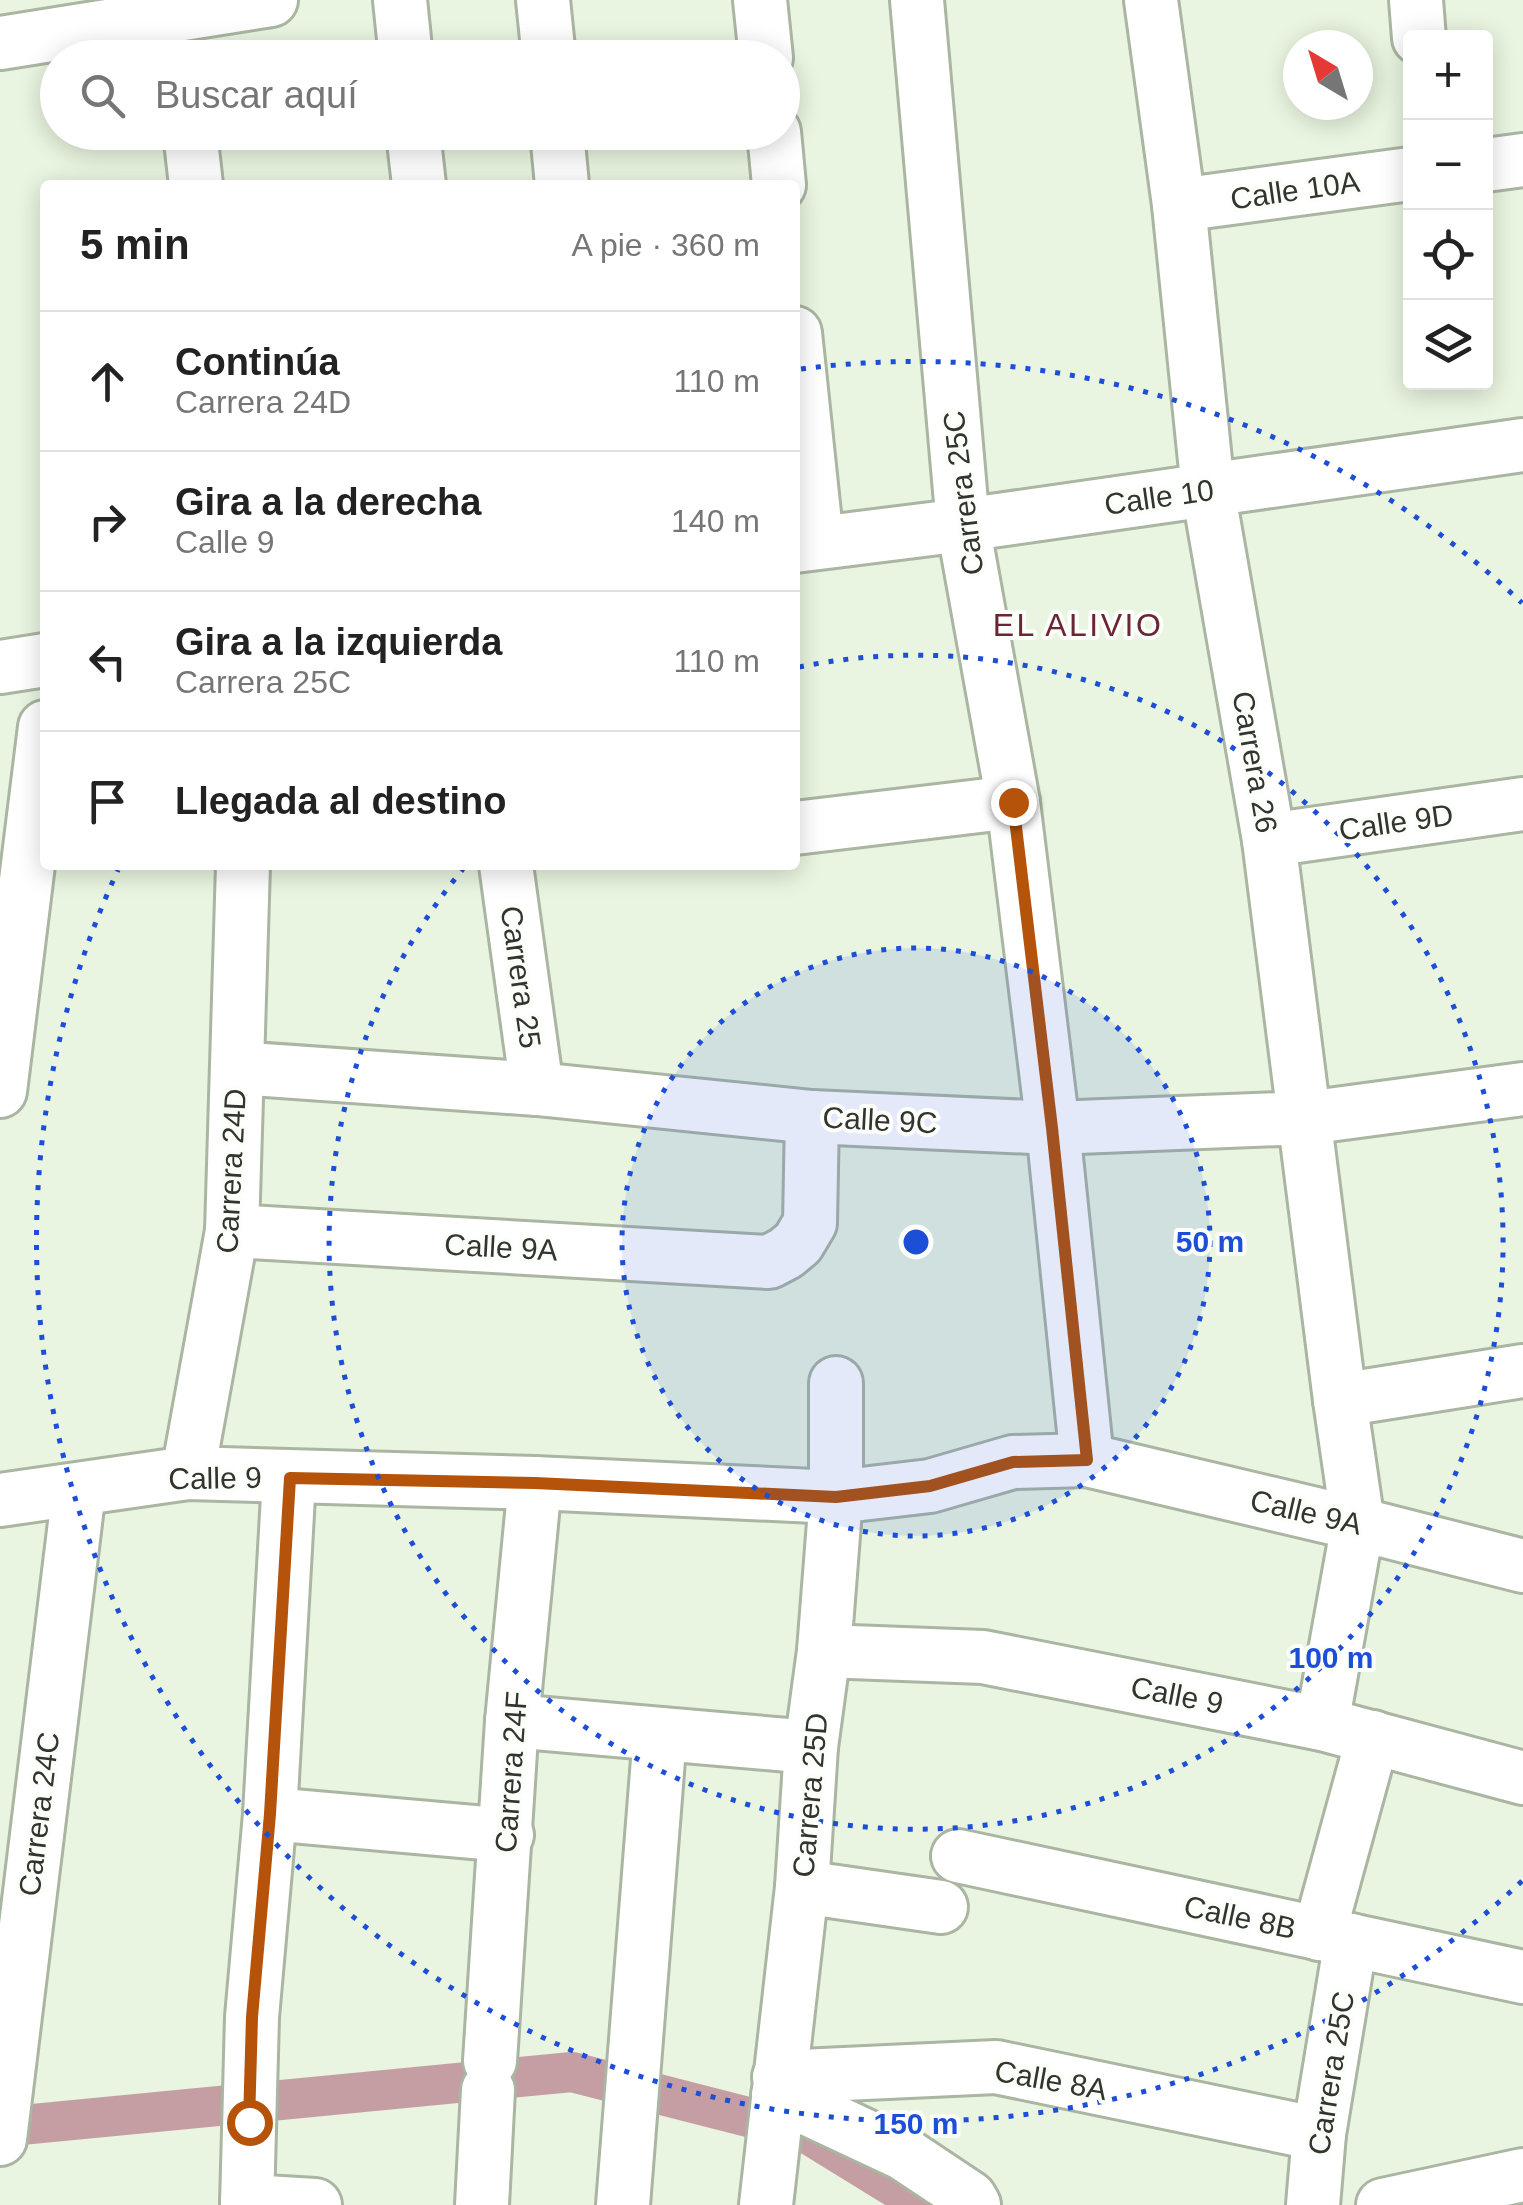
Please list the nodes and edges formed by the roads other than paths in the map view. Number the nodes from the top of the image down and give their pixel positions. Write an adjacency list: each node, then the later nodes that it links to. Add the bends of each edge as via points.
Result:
1 (271, 0): 8 (street)
2 (400, 0): 10 (street)
3 (543, 0): 11 (street)
4 (760, 0): 12 (street)
5 (917, 0): 29 (street, Carrera 25C)
6 (1151, 0): 25 (street, Carrera 26)
7 (1416, 0): 9 (street)
8 (176, 24): 13 (street)
9 (1418, 30)
10 (404, 40)
11 (547, 40)
12 (764, 40)
13 (0, 43)
14 (192, 150): 21 (street)
15 (416, 150): 22 (street)
16 (559, 150): 23 (street)
17 (776, 150): 24 (street)
18 (1523, 160): 19 (street)
19 (1493, 163)
20 (1403, 175): 25 (street, Calle 10A)
21 (195, 180)
22 (419, 180)
23 (562, 180)
24 (779, 180)
25 (1179, 205): 28 (street, Carrera 26)
26 (800, 429): 30 (street)
27 (1523, 445): 28 (street, Calle 10)
28 (1208, 490): 29 (street, Calle 10); 37 (street, Carrera 26)
29 (963, 526): 30 (street, Calle 10); 34 (street, Carrera 25C)
30 (806, 544)
31 (40, 661): 32 (street)
32 (0, 667)
33 (40, 767): 43 (street)
34 (1013, 802): 36 (street); 46 (street, Carrera 25C)
35 (1523, 804): 37 (street, Calle 9D)
36 (800, 827)
37 (1270, 840): 45 (street, Carrera 26)
38 (243, 870): 40 (street, Carrera 24D)
39 (507, 870): 41 (street, Carrera 25)
40 (237, 1068): 41 (street, Calle 9C); 47 (street, Carrera 24D)
41 (537, 1089): 44 (street, Calle 9C)
42 (1523, 1090): 45 (street, Calle 9C)
43 (0, 1091)
44 (812, 1117): 46 (street, Calle 9C); 47 (street, Calle 9A, via 810,1223 798,1243 769,1262)
45 (1306, 1118): 46 (street, Calle 9C); 50 (street, Carrera 26)
46 (1052, 1128): 51 (street, Carrera 25C)
47 (232, 1230): 52 (street, Carrera 24D)
48 (1523, 1370): 50 (street)
49 (836, 1383): 56 (street, Carrera 25D)
50 (1340, 1400): 58 (street, Carrera 26)
51 (1087, 1460): 56 (street, Calle 9, via 1013,1462 930,1486); 58 (street, Calle 9A)
52 (188, 1474): 53 (street, Calle 9); 55 (street, Calle 9)
53 (290, 1478): 54 (street, Calle 9); 67 (street)
54 (535, 1483): 56 (street, Calle 9); 61 (street, Carrera 24F)
55 (79, 1490): 57 (street, Calle 9); 75 (street, Carrera 24C)
56 (836, 1497): 60 (street, Carrera 25D)
57 (0, 1500)
58 (1358, 1524): 59 (street, Calle 9A); 62 (street)
59 (1523, 1566)
60 (824, 1652): 62 (street, Calle 9, via 984,1656); 65 (street, Carrera 25D)
61 (512, 1721): 63 (street); 68 (street, Carrera 24F)
62 (1322, 1724): 64 (street, Calle 9)
63 (660, 1734): 65 (street); 81 (street)
64 (1373, 1737): 66 (street, Calle 9); 72 (street, Carrera 25C)
65 (811, 1747): 70 (street, Carrera 25D)
66 (1523, 1778)
67 (270, 1814): 68 (street); 78 (street, via 252,2017)
68 (507, 1834): 80 (street, Carrera 24F)
69 (958, 1856): 72 (street, Calle 8B)
70 (802, 1887): 71 (street); 74 (street, Carrera 25D)
71 (941, 1906)
72 (1335, 1937): 73 (street, Calle 8B); 76 (street, Carrera 25C)
73 (1523, 1977)
74 (776, 2107): 76 (street, Calle 8A, via 996,2067); 82 (street, Carrera 25D); 83 (street, via 904,2154)
75 (2, 2125)
76 (1319, 2134): 84 (street, Carrera 25C)
77 (1523, 2175): 85 (street)
78 (247, 2203): 79 (street)
79 (315, 2205)
80 (482, 2205)
81 (624, 2205)
82 (766, 2205)
83 (974, 2205)
84 (1313, 2205)
85 (1383, 2205)

